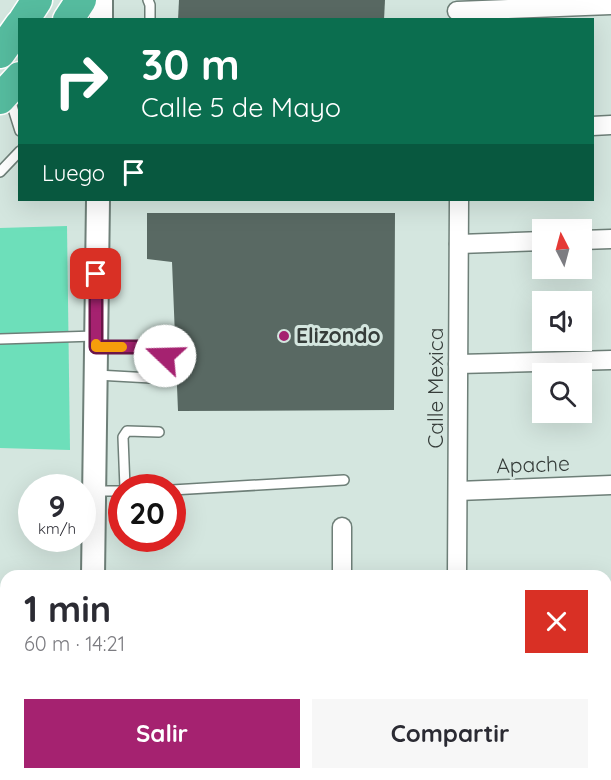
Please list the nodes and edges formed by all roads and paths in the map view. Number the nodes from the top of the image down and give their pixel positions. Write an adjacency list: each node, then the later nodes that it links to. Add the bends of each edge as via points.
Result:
1 (37, 0): 7 (highway)
2 (81, 0): 8 (highway)
3 (101, 0): 9 (street)
4 (148, 0): 10 (lane)
5 (611, 5): 6 (street)
6 (457, 10)
7 (25, 18)
8 (69, 18)
9 (101, 18)
10 (150, 18)
11 (18, 28): 12 (highway)
12 (0, 53)
13 (9, 89): 14 (lane)
14 (18, 123)
15 (611, 125): 16 (street)
16 (594, 126)
17 (18, 153): 18 (lane)
18 (0, 172)
19 (98, 201): 26 (street)
20 (459, 201): 24 (street, Calle Mexica)
21 (611, 239): 22 (street)
22 (592, 240)
23 (532, 241): 24 (street)
24 (459, 244): 28 (street, Calle Mexica)
25 (0, 339): 26 (lane)
26 (96, 341): 29 (street); 29 (lane, via 162,348 165,356 163,373 151,378)
27 (611, 360): 28 (street)
28 (458, 364): 36 (street, Calle Mexica)
29 (95, 375): 31 (street)
30 (159, 432): 32 (lane, via 127,431 123,437)
31 (94, 474)
32 (124, 474)
33 (344, 480): 35 (lane)
34 (611, 484): 36 (street, Apache)
35 (186, 489)
36 (458, 491): 41 (street, Calle Mexica)
37 (342, 527): 40 (street)
38 (93, 552): 39 (street)
39 (93, 570)
40 (342, 570)
41 (458, 570)

